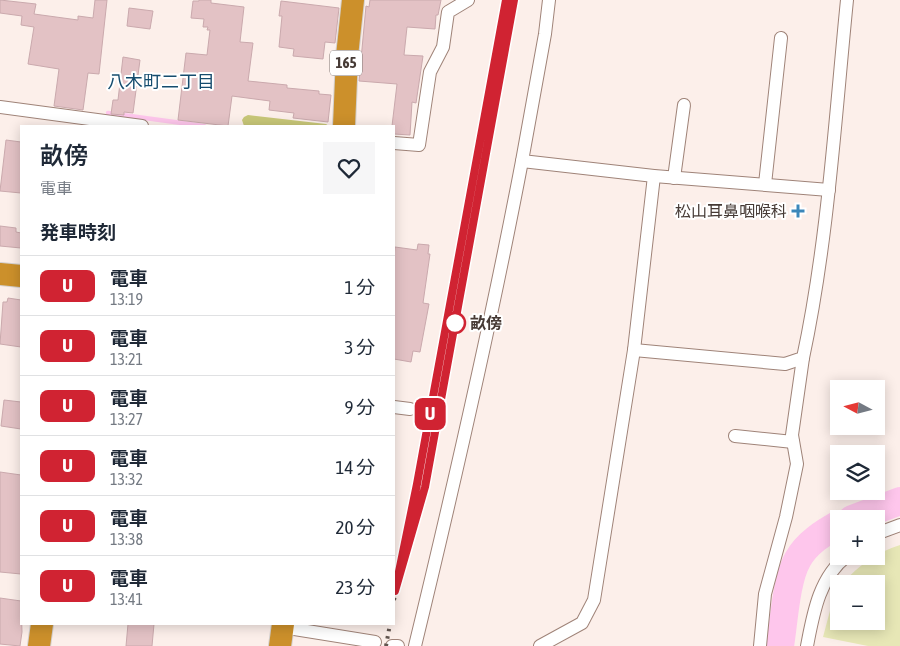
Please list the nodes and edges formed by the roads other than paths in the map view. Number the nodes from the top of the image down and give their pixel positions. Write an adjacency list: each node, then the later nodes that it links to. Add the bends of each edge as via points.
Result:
1 (353, 0): 10 (highway, 165)
2 (468, 0): 11 (street, via 448,12 443,47 430,72 419,145)
3 (550, 0): 12 (street)
4 (847, 0): 16 (street)
5 (781, 38): 15 (street)
6 (684, 105): 14 (street)
7 (0, 107): 8 (street)
8 (110, 124): 9 (street)
9 (126, 125)
10 (344, 125)
11 (395, 142)
12 (522, 161): 13 (street); 34 (street, via 458,470)
13 (654, 176): 14 (street); 19 (street)
14 (674, 178): 15 (street)
15 (765, 184): 16 (street)
16 (829, 190): 20 (street, via 812,317)
17 (0, 274): 18 (highway)
18 (20, 276)
19 (634, 350): 20 (street, via 785,364); 35 (street, via 594,600 582,623)
20 (803, 358): 24 (street)
21 (395, 407): 22 (street)
22 (410, 409)
23 (735, 436): 24 (street)
24 (793, 442): 36 (street, via 797,464 765,594)
25 (900, 525): 26 (street)
26 (885, 531)
27 (838, 565): 37 (street, via 819,596)
28 (42, 625): 31 (highway)
29 (282, 632): 30 (street)
30 (375, 642)
31 (39, 646)
32 (392, 646): 33 (street)
33 (398, 646)
34 (415, 646)
35 (540, 646)
36 (760, 646)
37 (807, 646)

